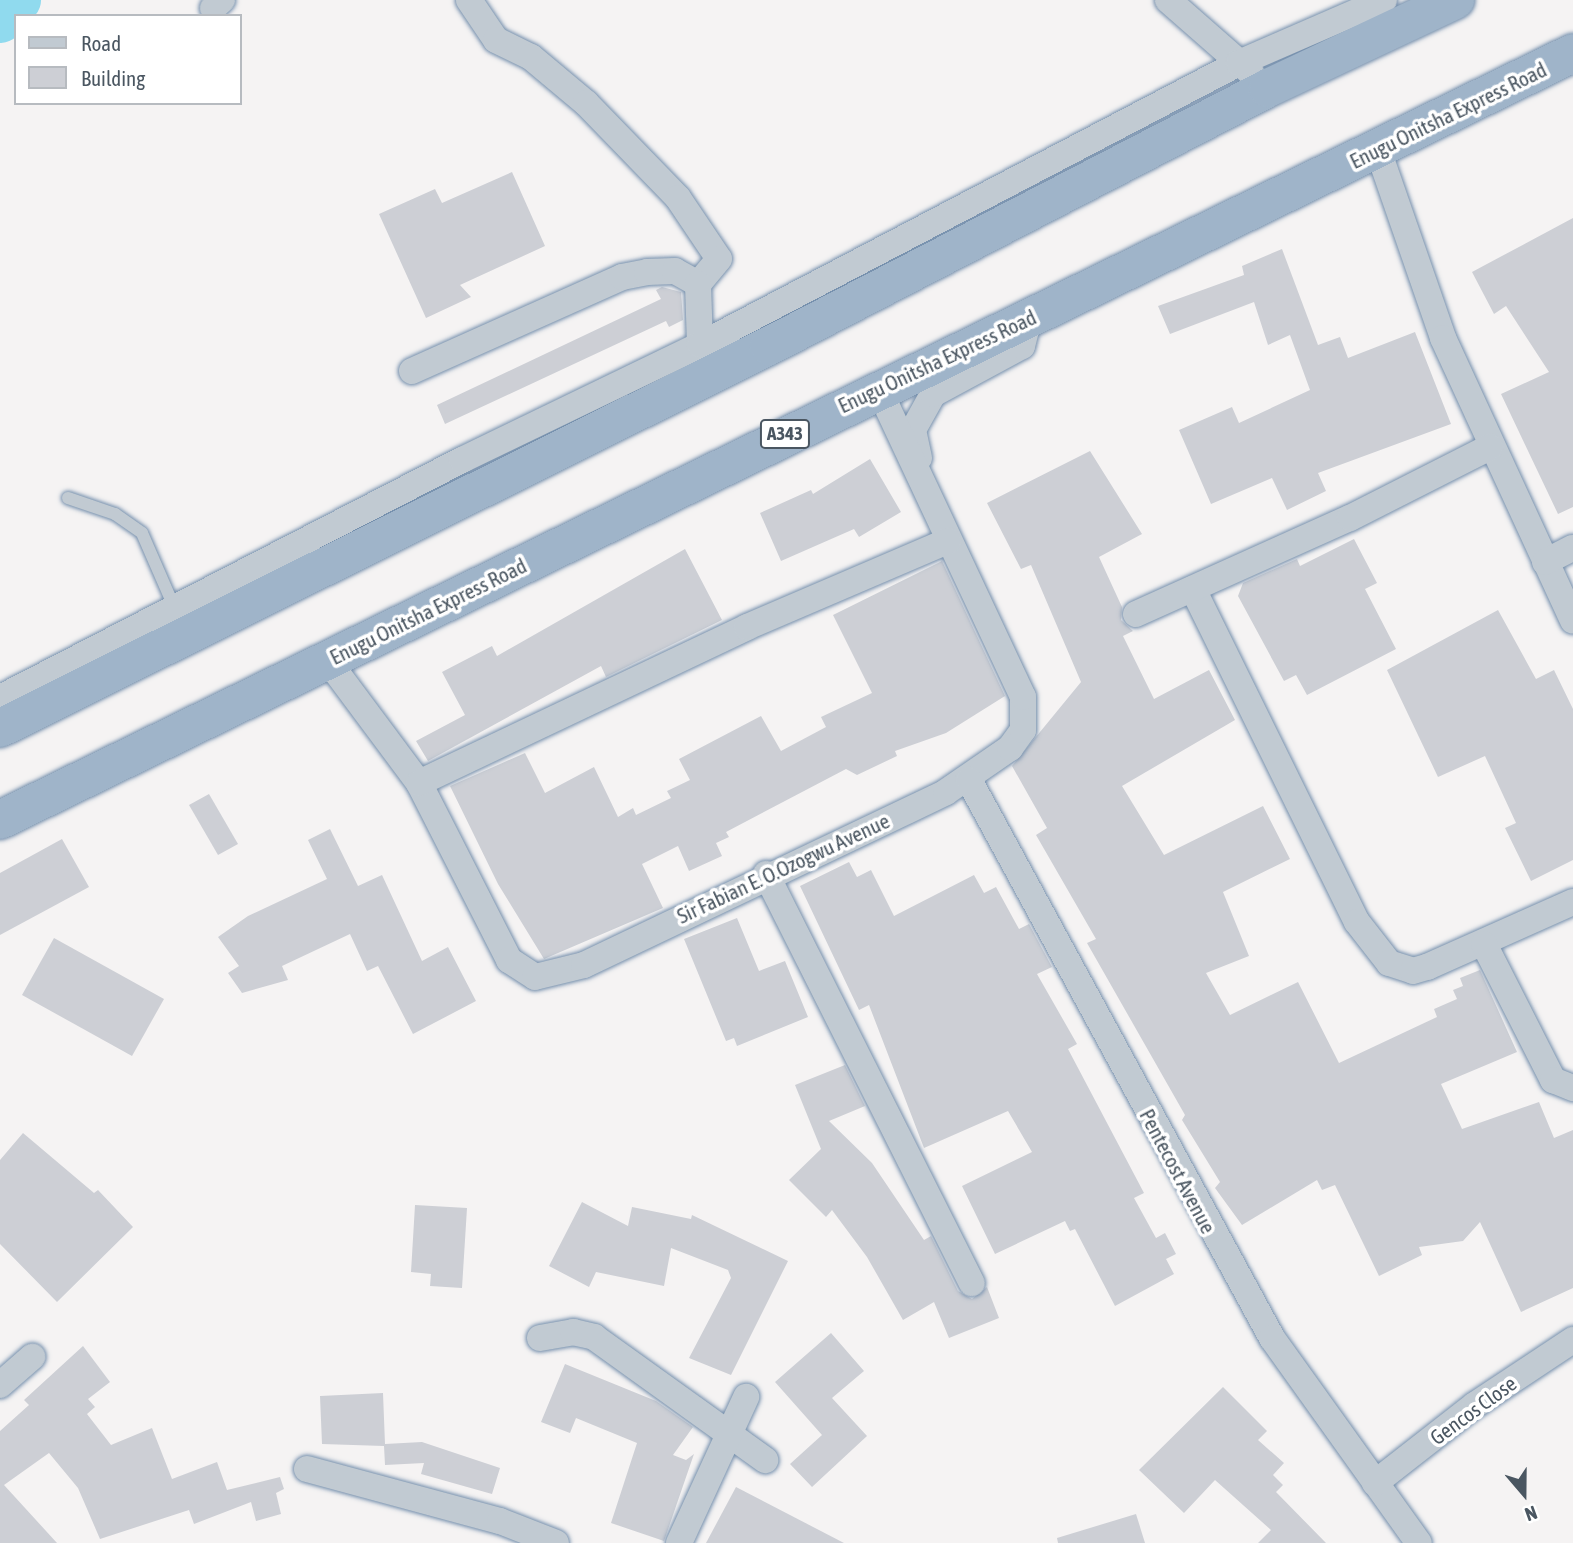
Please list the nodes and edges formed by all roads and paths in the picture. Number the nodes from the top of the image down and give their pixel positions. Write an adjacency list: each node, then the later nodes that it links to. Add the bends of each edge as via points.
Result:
1 (469, 0): 9 (street, via 496,40 531,57 586,103 678,198 719,259)
2 (1168, 0): 6 (street)
3 (1384, 0): 6 (street)
4 (1455, 0): 7 (highway)
5 (1573, 52): 8 (highway, Enugu Onitsha Express Road / A343)
6 (1239, 63): 7 (street); 11 (street)
7 (1268, 89): 26 (highway, via 769,346)
8 (1378, 150): 10 (highway, Enugu Onitsha Express Road / A343); 14 (street, via 1443,338)
9 (698, 284): 11 (street); 12 (street, via 676,271 622,277)
10 (1029, 317): 13 (highway, Enugu Onitsha Express Road / A343); 15 (street, via 1022,346 961,374 919,413 913,430)
11 (700, 345): 21 (street, via 462,460)
12 (412, 370)
13 (878, 388): 15 (street, Sir Fabian E. O.Ozogwu Avenue); 24 (highway, Enugu Onitsha Express Road / A343)
14 (1490, 447): 19 (street); 20 (street)
15 (918, 474): 17 (street, Sir Fabian E. O.Ozogwu Avenue)
16 (68, 498): 21 (lane, via 115,514 142,533)
17 (948, 541): 27 (street, Sir Fabian E. O.Ozogwu Avenue, via 1026,712 1023,730 1010,748); 28 (street, via 747,627)
18 (1573, 548): 19 (street)
19 (1545, 562): 23 (street)
20 (1193, 589): 22 (street); 32 (street, via 1357,922 1377,952 1389,963 1413,971)
21 (175, 610): 25 (street)
22 (1136, 614)
23 (1573, 620)
24 (328, 661): 28 (street, Sir Fabian E. O.Ozogwu Avenue); 29 (highway, Enugu Onitsha Express Road / A343)
25 (0, 698)
26 (0, 728)
27 (969, 780): 30 (street, Sir Fabian E. O.Ozogwu Avenue); 43 (street, Pentecost Avenue, via 1215,1242 1272,1338)
28 (419, 783): 30 (street, Sir Fabian E. O.Ozogwu Avenue, via 495,937 509,960 535,977 584,965)
29 (0, 820)
30 (766, 874): 34 (street)
31 (1573, 902): 32 (street)
32 (1484, 944): 33 (street, via 1553,1080)
33 (1573, 1088)
34 (972, 1283)
35 (540, 1338): 40 (street, via 573,1332 594,1337)
36 (1573, 1340): 43 (street, Gencos Close, via 1475,1405)
37 (32, 1357): 38 (street)
38 (0, 1385)
39 (746, 1397): 40 (street)
40 (731, 1440): 41 (street); 46 (street)
41 (765, 1460)
42 (307, 1469): 44 (street)
43 (1375, 1483): 47 (street, Pentecost Avenue)
44 (497, 1532): 45 (street)
45 (556, 1543)
46 (679, 1543)
47 (1419, 1543)

